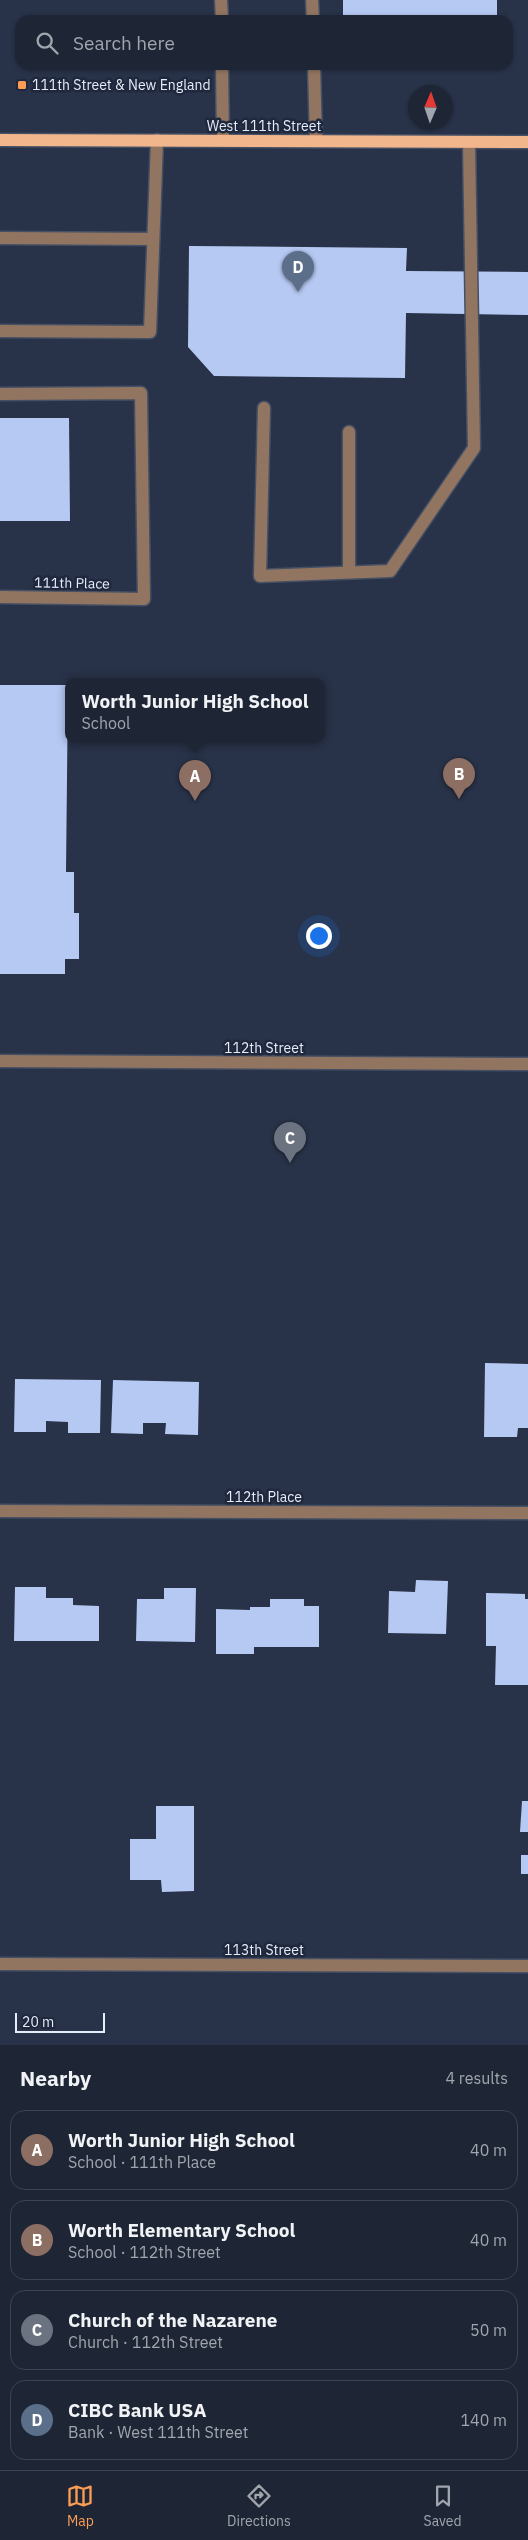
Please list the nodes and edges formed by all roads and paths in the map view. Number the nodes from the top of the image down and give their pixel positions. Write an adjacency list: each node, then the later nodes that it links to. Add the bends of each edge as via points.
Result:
1 (222, 0): 3 (street)
2 (312, 0): 4 (street)
3 (222, 15)
4 (313, 15)
5 (222, 70): 9 (street)
6 (314, 70): 10 (street)
7 (0, 140): 8 (main road, West 111th Street)
8 (157, 140): 9 (main road, West 111th Street); 14 (street)
9 (222, 140): 10 (main road, West 111th Street)
10 (316, 141): 11 (main road, West 111th Street)
11 (469, 142): 12 (main road, West 111th Street); 19 (street, via 474,448 390,571)
12 (528, 142)
13 (0, 238): 14 (street)
14 (153, 239): 15 (street, via 150,332)
15 (0, 331)
16 (0, 394): 20 (street, 111th Place, via 141,392 144,599)
17 (264, 408): 19 (street, via 260,576)
18 (349, 432): 19 (street)
19 (349, 572)
20 (0, 598)
21 (0, 1061): 22 (street, 112th Street)
22 (528, 1064)
23 (0, 1511): 24 (street, 112th Place)
24 (528, 1512)
25 (0, 1964): 26 (street, 113th Street)
26 (528, 1966)

